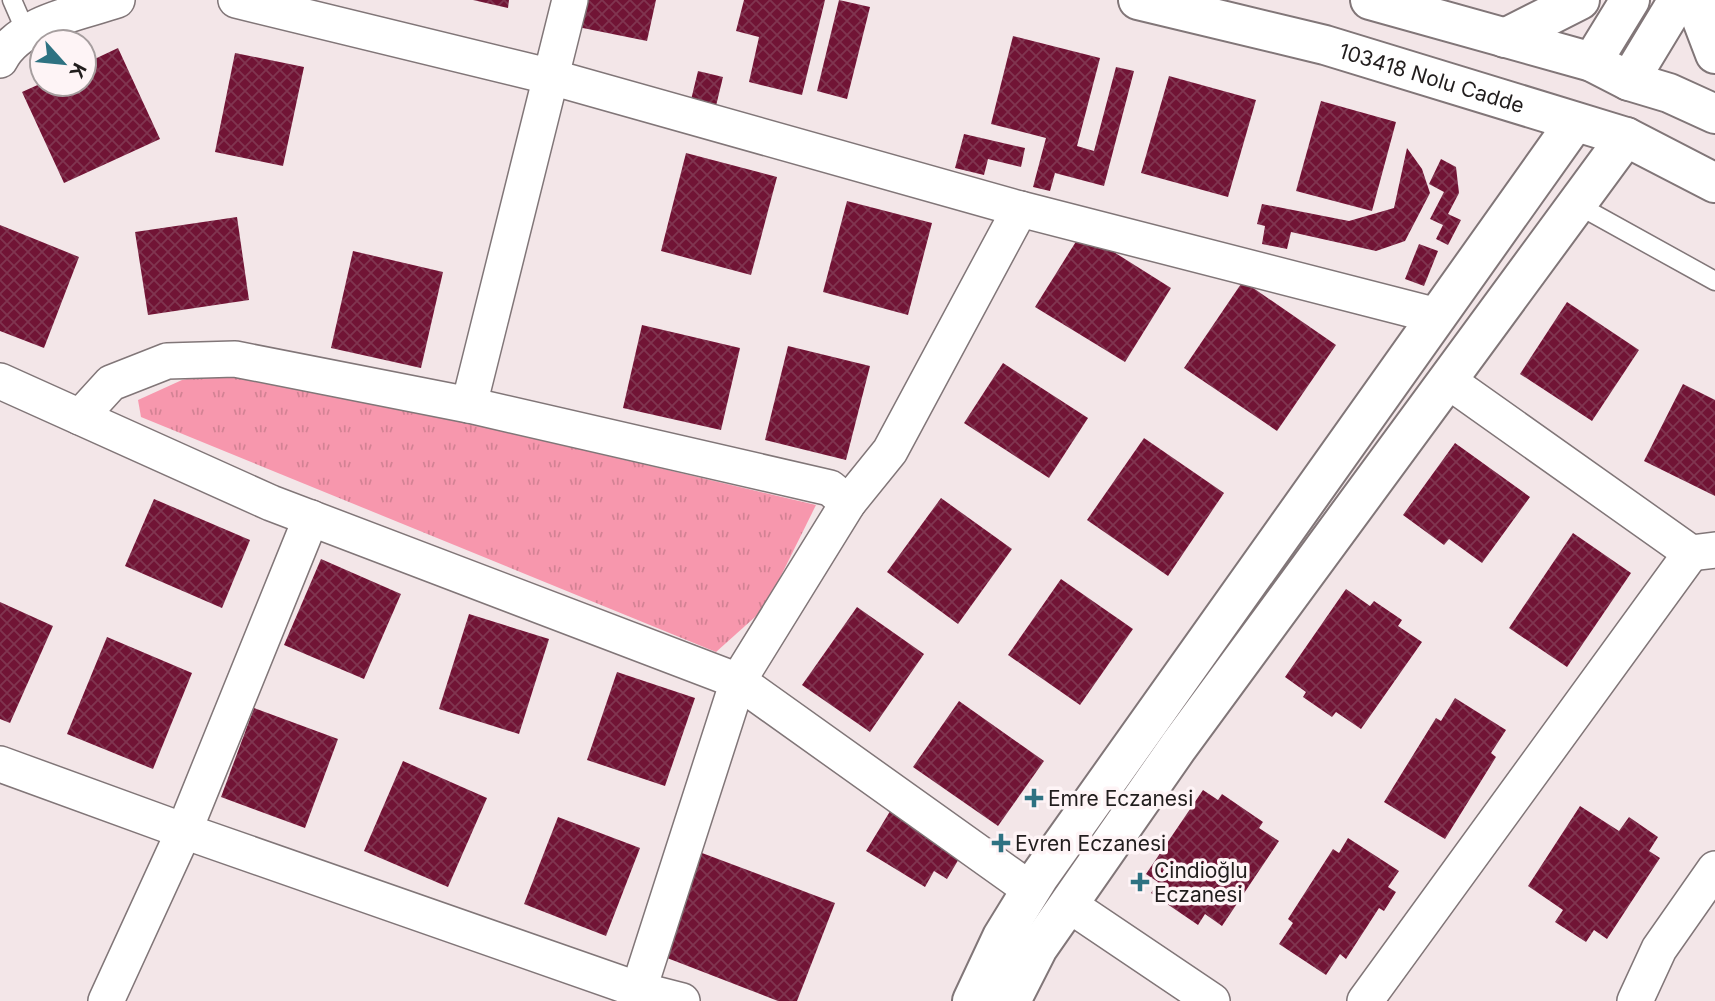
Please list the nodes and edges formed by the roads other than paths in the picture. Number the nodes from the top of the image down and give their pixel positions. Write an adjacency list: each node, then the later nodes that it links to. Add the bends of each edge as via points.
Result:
1 (12, 0): 12 (lane)
2 (117, 0): 12 (street)
3 (236, 0): 17 (street)
4 (570, 0): 17 (street)
5 (1139, 0): 20 (street, 103418 Nolu Cadde, via 1325,45)
6 (1370, 0): 11 (street)
7 (1580, 0): 13 (street)
8 (1630, 0): 16 (street)
9 (1678, 0): 18 (street)
10 (1701, 0): 14 (street, via 1702,20)
11 (1411, 7): 13 (street)
12 (26, 32): 15 (street, via 6,48)
13 (1504, 38): 16 (street)
14 (1715, 54)
15 (0, 60)
16 (1592, 62): 18 (street)
17 (553, 78): 24 (street); 29 (street)
18 (1629, 81): 19 (street)
19 (1715, 114)
20 (1574, 122): 21 (street, 103418 Nolu Cadde); 26 (street)
21 (1626, 137): 22 (street, 103418 Nolu Cadde); 23 (street)
22 (1715, 183)
23 (1576, 204): 25 (lane); 27 (street)
24 (1020, 209): 26 (street); 31 (street, via 890,451)
25 (1715, 281)
26 (1437, 316): 38 (street)
27 (1447, 380): 33 (street); 39 (street)
28 (0, 381): 30 (street)
29 (469, 405): 30 (street, via 234,359 167,361 111,383); 31 (street, via 830,488)
30 (80, 417): 32 (street)
31 (848, 503): 34 (street)
32 (311, 518): 34 (street); 36 (street)
33 (1703, 552): 46 (street)
34 (738, 681): 38 (street); 40 (street)
35 (0, 764): 36 (street)
36 (184, 831): 40 (street); 41 (street)
37 (1715, 869): 47 (street, via 1659,949)
38 (1031, 890): 43 (street, via 1002,937)
39 (1068, 904): 44 (street, via 1038,948); 45 (street)
40 (637, 995): 42 (street)
41 (106, 1001)
42 (682, 1001)
43 (972, 1001)
44 (1011, 1001)
45 (1212, 1001)
46 (1365, 1001)
47 (1635, 1001)

